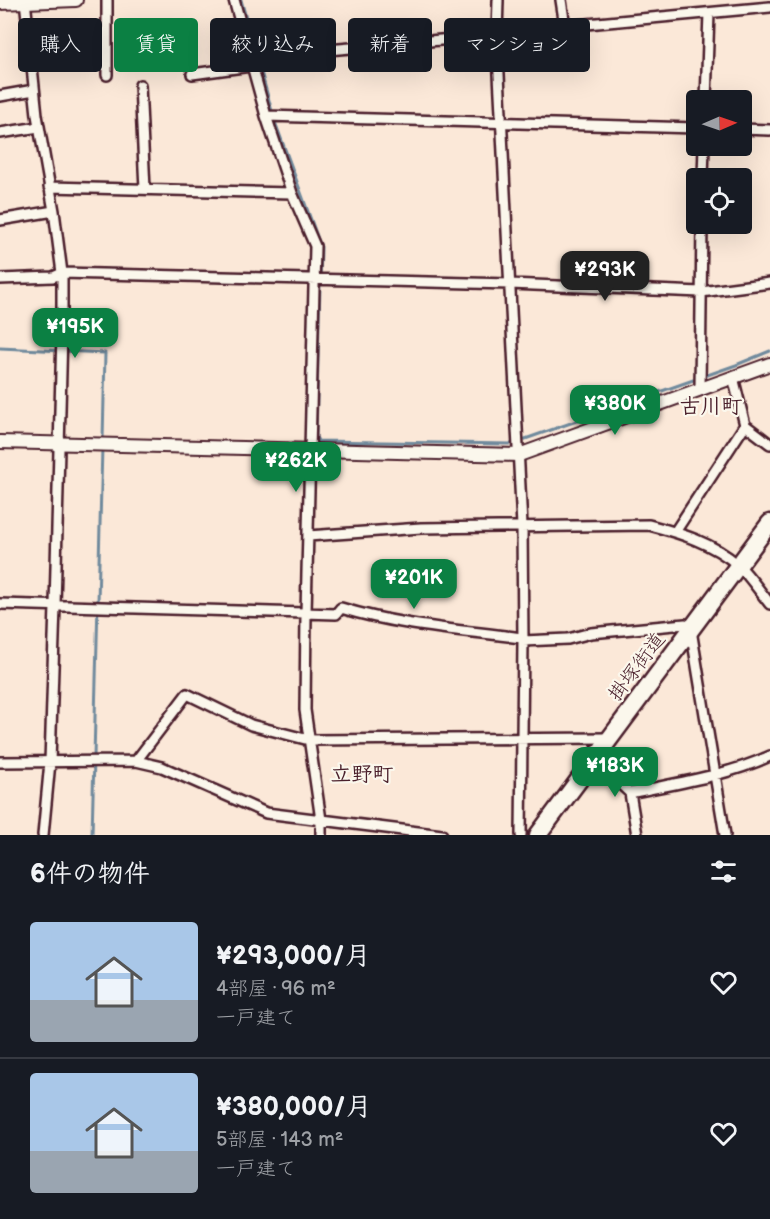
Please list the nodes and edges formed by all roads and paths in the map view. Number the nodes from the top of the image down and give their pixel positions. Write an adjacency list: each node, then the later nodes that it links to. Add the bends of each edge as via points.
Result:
1 (76, 0): 6 (street)
2 (107, 0): 20 (street)
3 (234, 0): 10 (street)
4 (498, 0): 11 (street)
5 (561, 0): 12 (street)
6 (25, 2): 7 (street); 22 (street)
7 (0, 3)
8 (770, 7): 9 (street)
9 (709, 13): 13 (street); 23 (street)
10 (239, 18)
11 (497, 18)
12 (564, 18)
13 (590, 24)
14 (444, 41): 15 (street)
15 (336, 53)
16 (210, 70): 19 (street)
17 (253, 72): 25 (street)
18 (499, 72): 26 (street)
19 (192, 74)
20 (107, 75)
21 (140, 85): 33 (street)
22 (34, 90): 24 (street); 27 (street)
23 (706, 90)
24 (0, 96)
25 (266, 116): 26 (street); 34 (street)
26 (502, 122): 28 (street); 42 (street)
27 (39, 127): 31 (street); 32 (street)
28 (686, 128)
29 (752, 129): 30 (street)
30 (770, 130)
31 (0, 133)
32 (49, 187): 33 (street); 35 (street)
33 (145, 189): 34 (street)
34 (292, 193): 40 (street, via 315,246)
35 (54, 211): 36 (street); 38 (street)
36 (0, 220)
37 (702, 234): 43 (street)
38 (62, 273): 39 (street, via 53,277); 40 (street); 49 (street)
39 (0, 279)
40 (318, 280): 42 (street); 51 (street)
41 (770, 283): 43 (street)
42 (510, 284): 43 (street); 52 (street)
43 (701, 292): 46 (street)
44 (770, 364): 45 (street)
45 (733, 377): 46 (street); 47 (street)
46 (700, 389): 52 (street)
47 (745, 425): 50 (street); 55 (street)
48 (0, 442): 49 (street)
49 (59, 444): 51 (street); 60 (street)
50 (770, 444)
51 (310, 450): 52 (street); 56 (street)
52 (519, 456): 54 (street)
53 (770, 523): 57 (highway, 掛塚街道)
54 (522, 526): 55 (street, via 649,525); 56 (street); 63 (street)
55 (675, 532): 57 (street, via 714,548)
56 (308, 536): 61 (street)
57 (739, 565): 59 (street); 62 (highway, 掛塚街道)
58 (0, 604): 60 (street)
59 (770, 604)
60 (55, 606): 61 (street); 71 (street)
61 (306, 613): 63 (street, via 336,614 341,608); 66 (street, via 305,710)
62 (691, 630): 63 (street, via 685,624 591,633 568,639); 65 (highway, 掛塚街道); 72 (street)
63 (523, 640): 64 (street)
64 (522, 738): 65 (street); 66 (street); 78 (street)
65 (610, 738): 68 (highway, 掛塚街道)
66 (309, 740): 69 (street, via 251,725 187,694); 74 (street)
67 (770, 756): 72 (street)
68 (594, 759): 73 (street); 79 (highway, 掛塚街道)
69 (136, 761): 71 (street); 74 (street, via 162,767 266,813)
70 (0, 762): 71 (street)
71 (50, 762): 75 (street)
72 (715, 775): 73 (street); 81 (street)
73 (630, 793): 80 (street)
74 (321, 820): 76 (street); 77 (street)
75 (44, 835)
76 (321, 835)
77 (442, 835)
78 (520, 835)
79 (538, 835)
80 (637, 835)
81 (725, 835)

